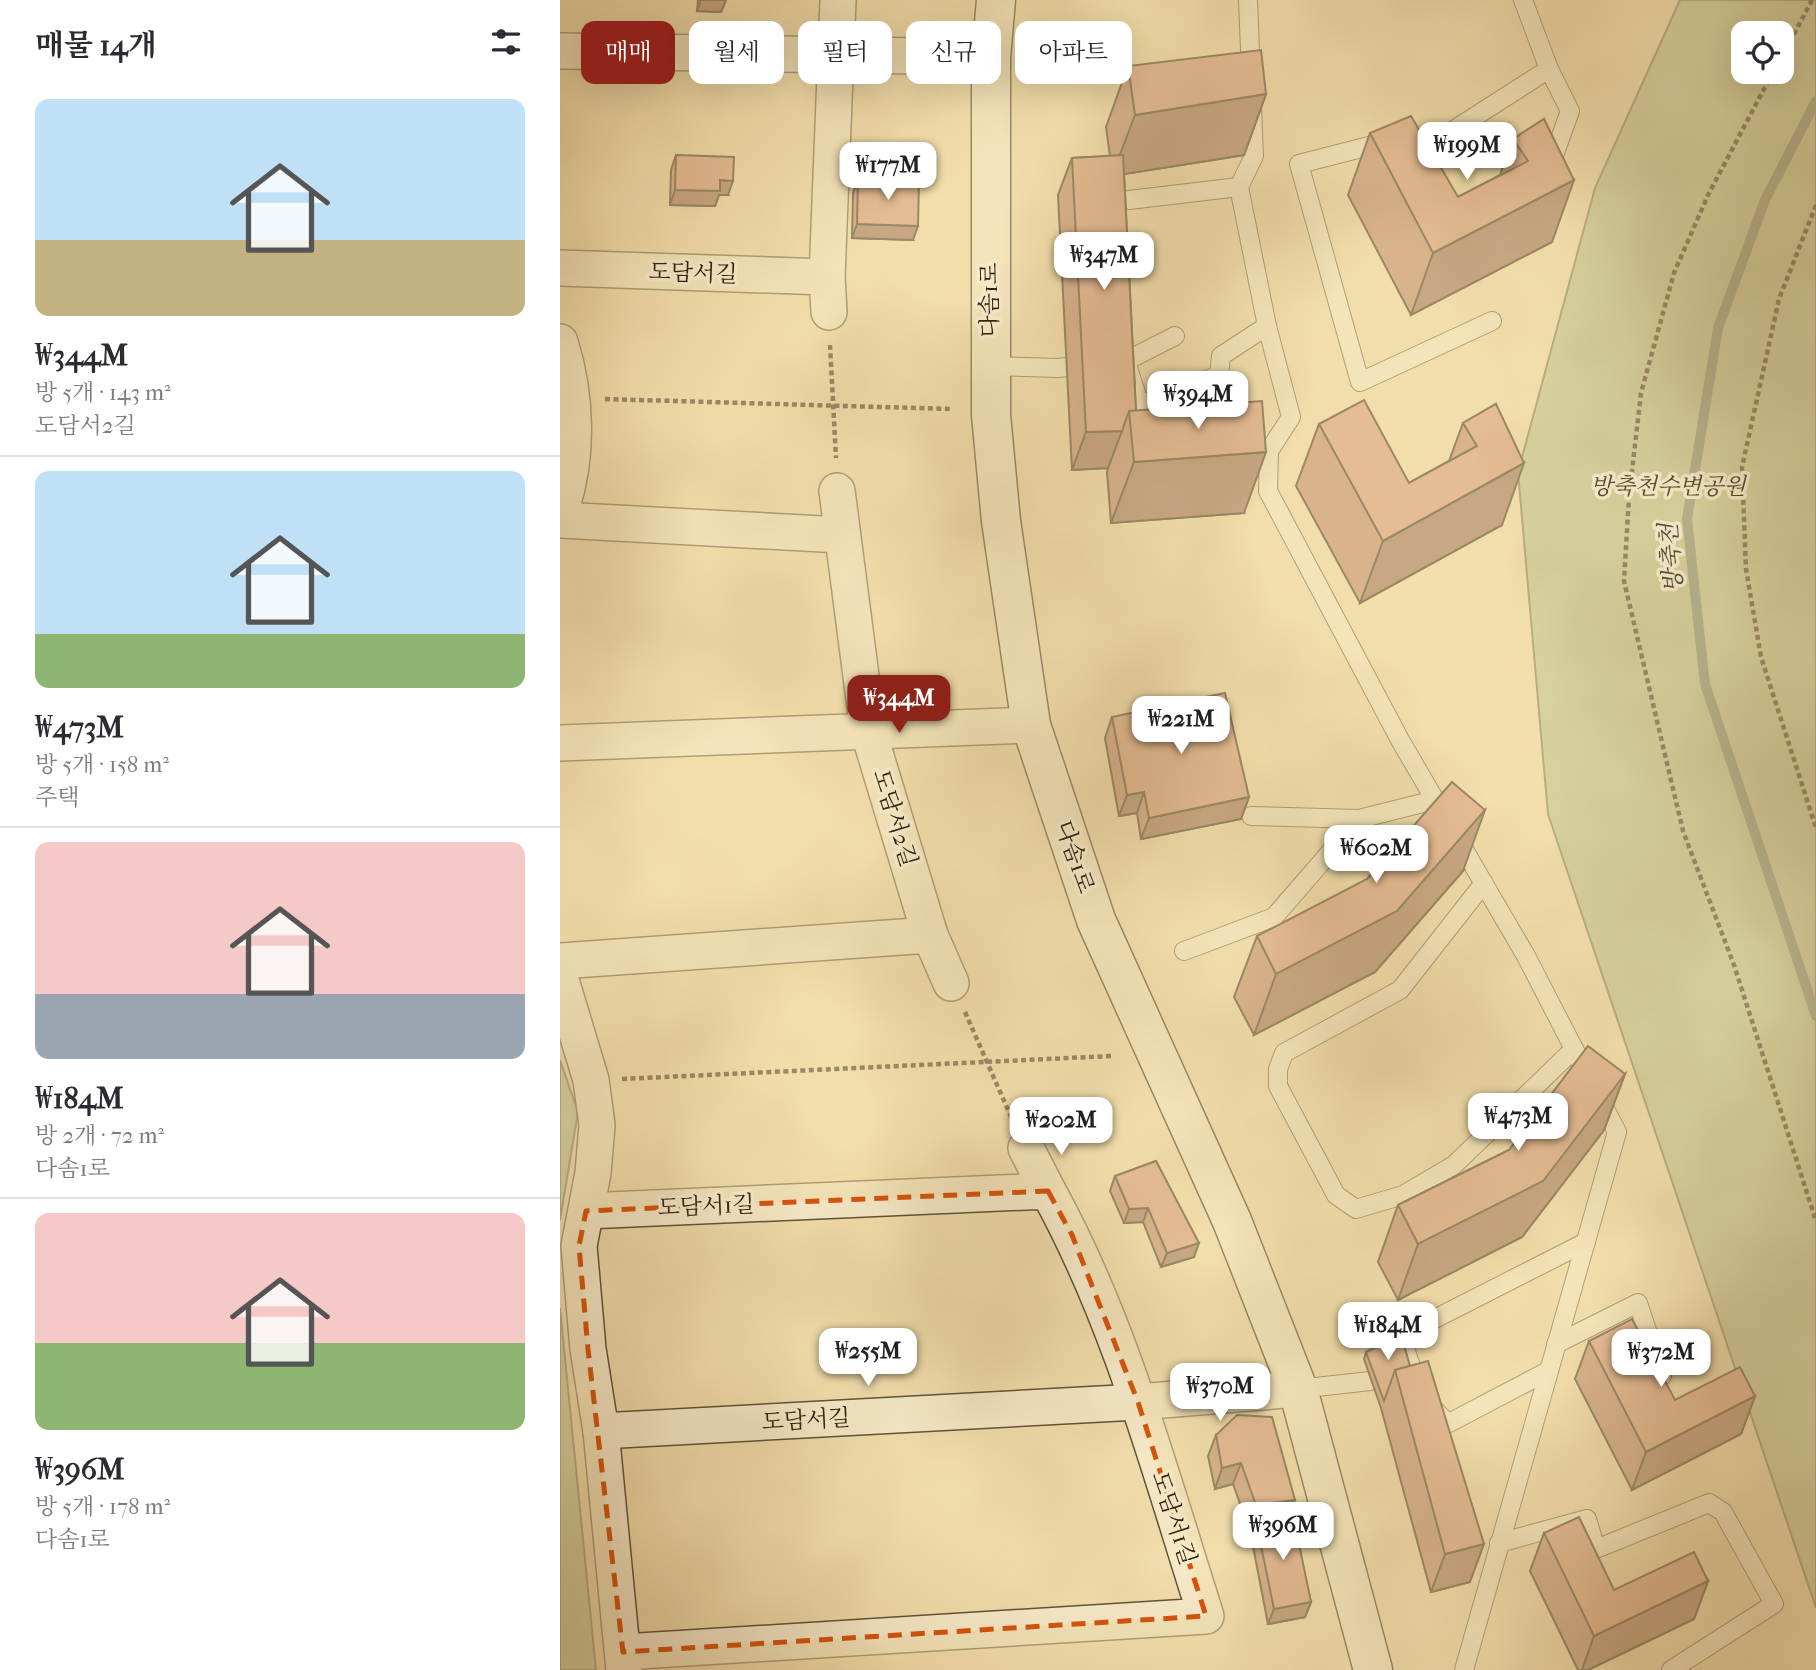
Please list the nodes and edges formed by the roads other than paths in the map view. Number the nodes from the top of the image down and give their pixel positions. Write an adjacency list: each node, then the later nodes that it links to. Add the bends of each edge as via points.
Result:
1 (838, 0): 5 (street)
2 (996, 0): 6 (street, 다솜1로)
3 (1248, 0): 13 (lane, via 1254,156)
4 (1523, 0): 9 (lane)
5 (837, 21)
6 (994, 21)
7 (560, 51): 8 (street)
8 (798, 55)
9 (1549, 69): 12 (lane, via 1570,111); 18 (lane, via 1418,153 1373,145 1299,164 1360,382)
10 (834, 84): 16 (street)
11 (991, 84): 23 (street, 다솜1로)
12 (1544, 181)
13 (1239, 187): 14 (lane); 19 (lane)
14 (1129, 200)
15 (560, 268): 16 (street, 도담서길)
16 (827, 277): 17 (street)
17 (828, 312)
18 (1492, 321)
19 (1267, 327): 24 (lane, via 1221,356); 25 (lane, via 1291,417)
20 (1175, 336): 22 (lane)
21 (560, 342): 27 (street, via 572,398 571,481)
22 (1126, 361): 23 (lane, via 1058,368); 24 (lane, via 1140,405)
23 (990, 366): 30 (street, 다솜1로, via 1001,521)
24 (1219, 375): 25 (lane, via 1246,436)
25 (1269, 451): 33 (lane, via 1268,491)
26 (837, 491): 29 (street, 도담서2길)
27 (560, 512)
28 (560, 520): 29 (street)
29 (841, 535): 31 (street, 도담서2길)
30 (1031, 725): 31 (street); 51 (street, 다솜1로, via 1096,920 1232,1221)
31 (868, 730): 32 (street); 37 (street, 도담서2길)
32 (560, 743)
33 (1436, 800): 35 (lane); 36 (lane)
34 (1251, 816): 35 (lane)
35 (1359, 819): 38 (lane, via 1274,917)
36 (1484, 883): 42 (lane); 42 (lane, via 1400,990 1284,1053 1278,1086 1336,1195 1356,1209 1403,1195 1454,1166)
37 (930, 935): 39 (street); 41 (street, 도담서2길)
38 (1184, 951)
39 (560, 961)
40 (560, 977): 45 (street, via 591,1080 597,1125)
41 (951, 983)
42 (1574, 1049): 46 (lane, via 1617,1132)
43 (1026, 1149): 44 (street)
44 (1048, 1191): 45 (street, 도담서1길); 52 (street, 도담서1길, via 1072,1235)
45 (586, 1211): 53 (street, via 579,1246)
46 (1586, 1242): 47 (lane); 48 (lane, via 1401,1336)
47 (1556, 1344): 49 (lane); 50 (lane, via 1638,1303)
48 (1416, 1367): 49 (lane, via 1433,1412 1449,1423); 51 (lane, via 1370,1381)
49 (1548, 1371): 54 (lane)
50 (1662, 1376)
51 (1298, 1390): 52 (street, 도담서길); 56 (street, 다솜1로)
52 (1138, 1402): 53 (street, 도담서길); 55 (street, 도담서1길, via 1206,1616)
53 (601, 1431): 55 (street)
54 (1499, 1543): 57 (lane); 58 (lane, via 1587,1519 1596,1549 1709,1503 1723,1512 1774,1604)
55 (624, 1661)
56 (1373, 1670)
57 (1464, 1670)
58 (1671, 1670)

